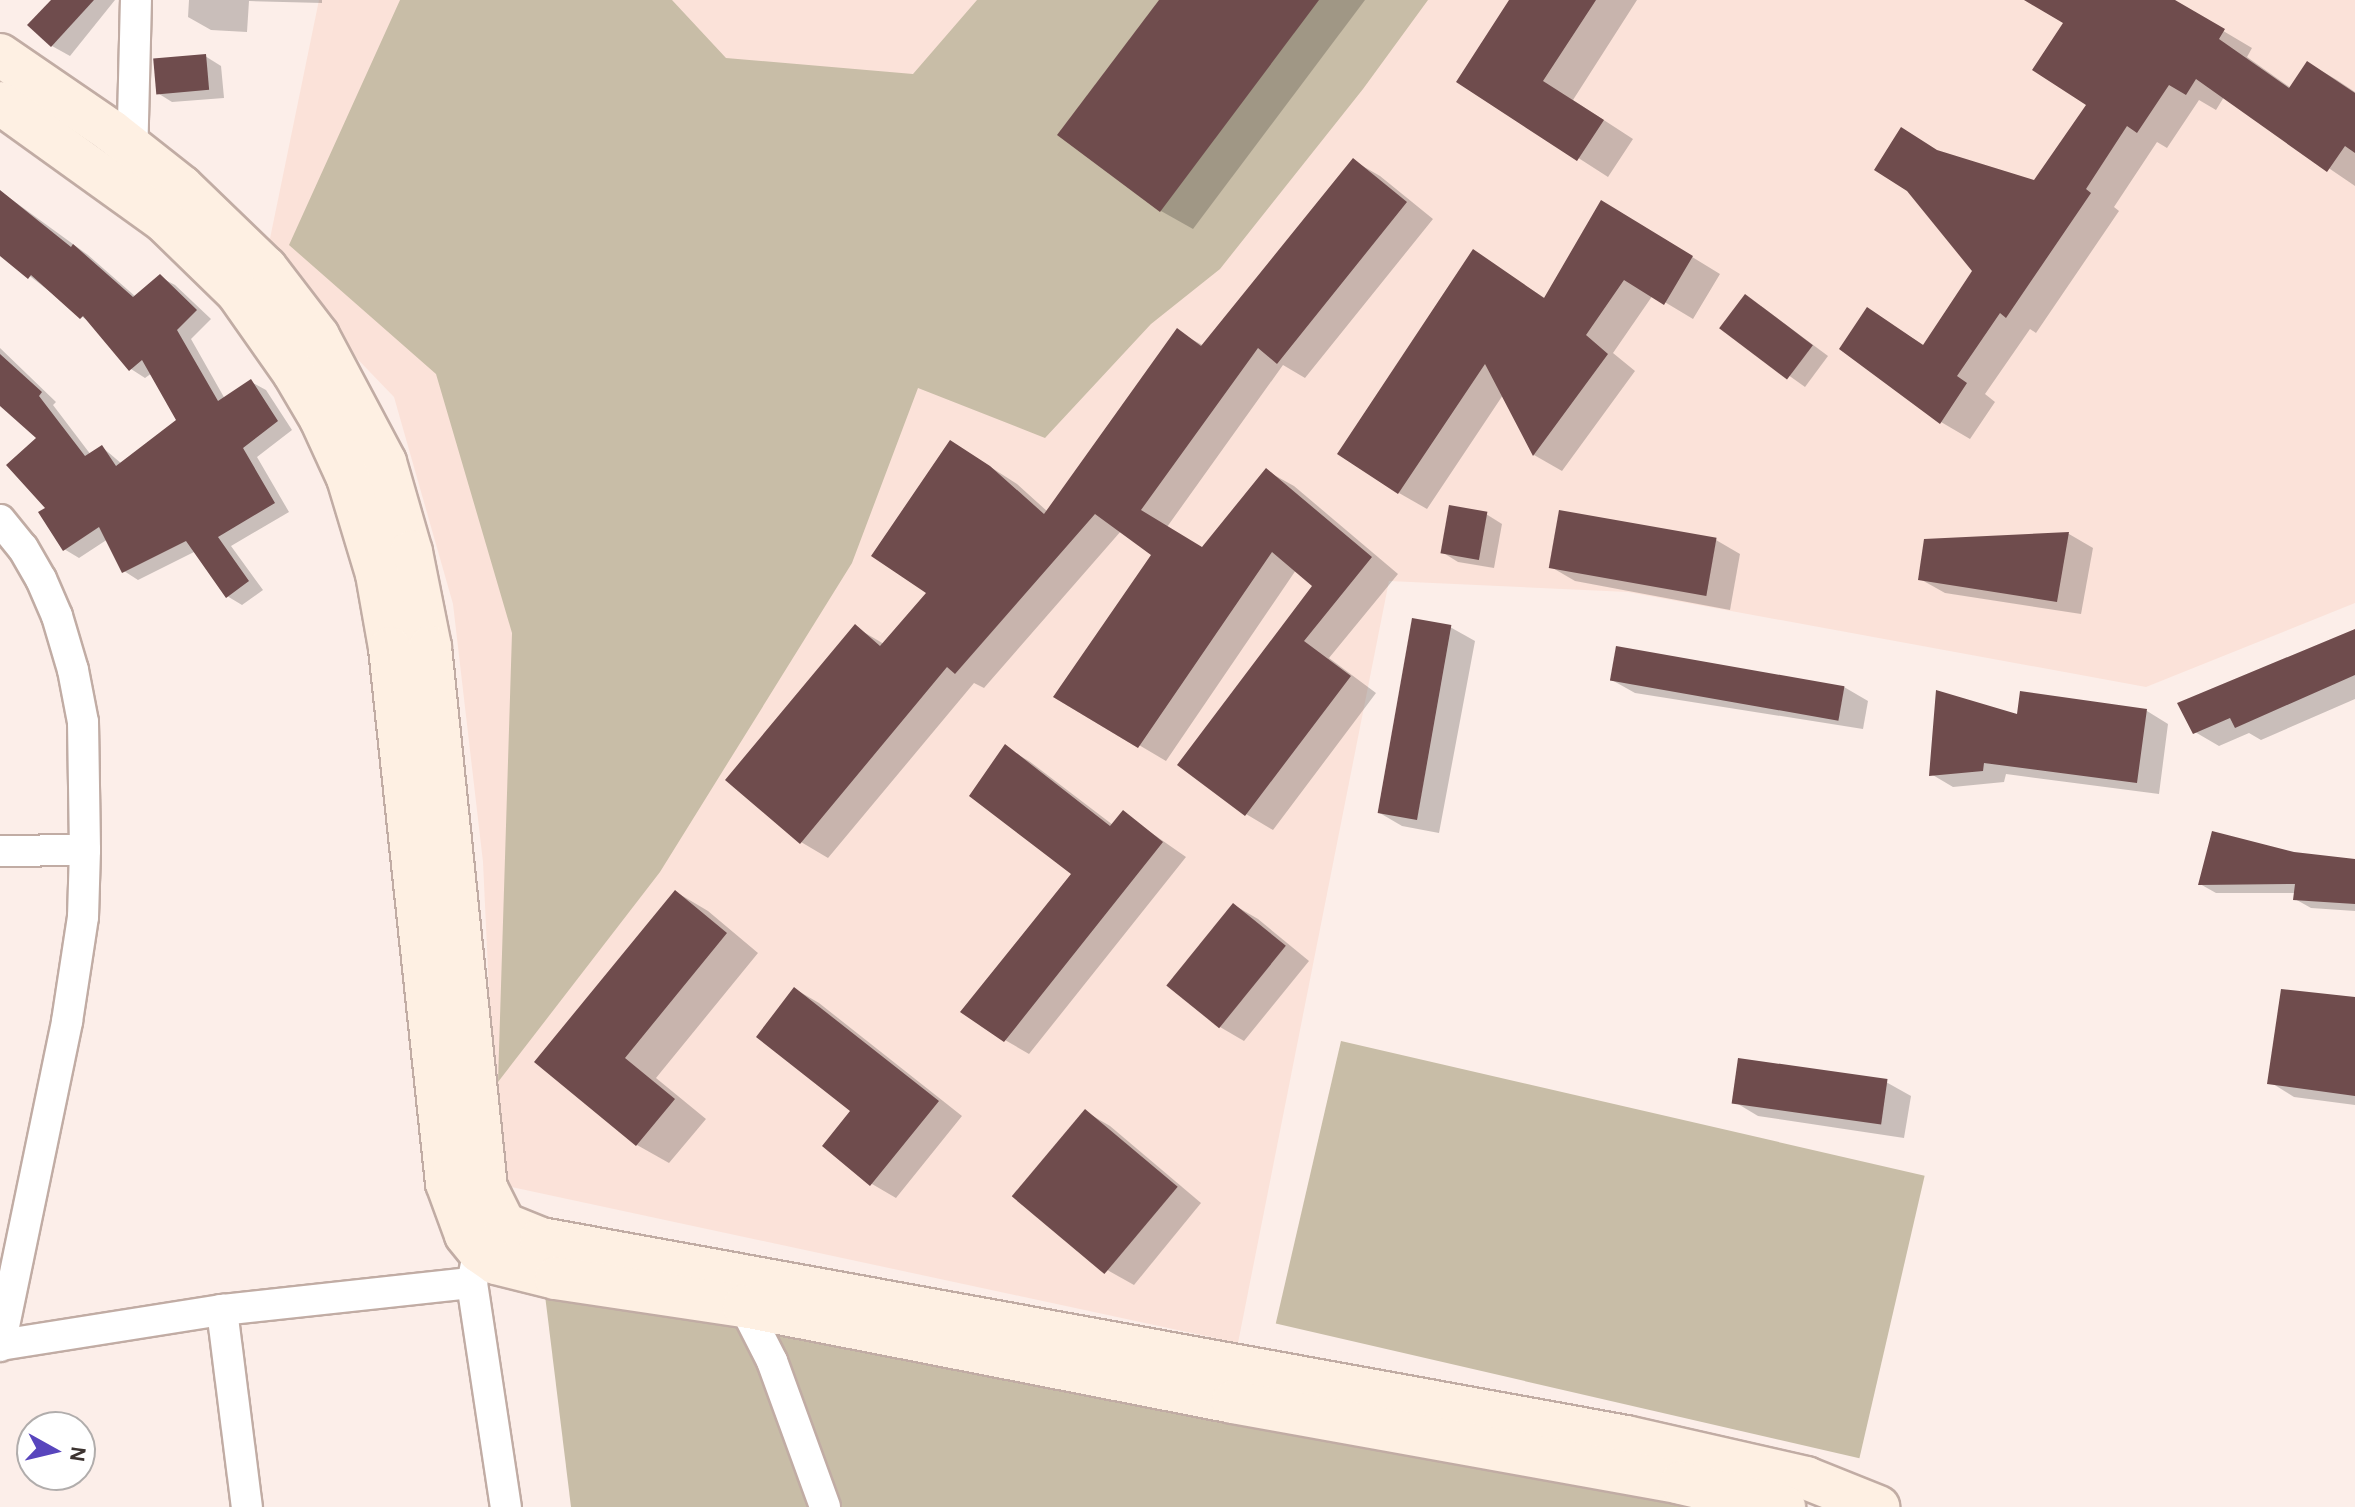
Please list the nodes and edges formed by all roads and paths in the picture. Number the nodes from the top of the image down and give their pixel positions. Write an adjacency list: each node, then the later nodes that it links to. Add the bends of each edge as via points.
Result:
1 (136, 0): 4 (street)
2 (0, 55): 4 (main road)
3 (0, 103): 5 (main road)
4 (135, 150): 5 (street); 17 (main road, via 205,206 266,268 318,336 385,462 430,647 486,1188 504,1224 541,1239 1626,1437 1806,1478)
5 (126, 191): 9 (main road, via 205,258 263,326 321,419 364,525 390,648 447,1183)
6 (0, 520): 7 (street, via 41,579 73,670 83,722)
7 (85, 850): 8 (street); 12 (street, via 83,917 67,1022)
8 (0, 851)
9 (476, 1267): 10 (main road, via 496,1263); 11 (street); 14 (street)
10 (744, 1306): 15 (street, via 772,1361); 16 (main road, via 1666,1480)
11 (222, 1310): 12 (street); 13 (street)
12 (0, 1346)
13 (247, 1507)
14 (506, 1507)
15 (825, 1507)
16 (1784, 1507)
17 (1878, 1507)

